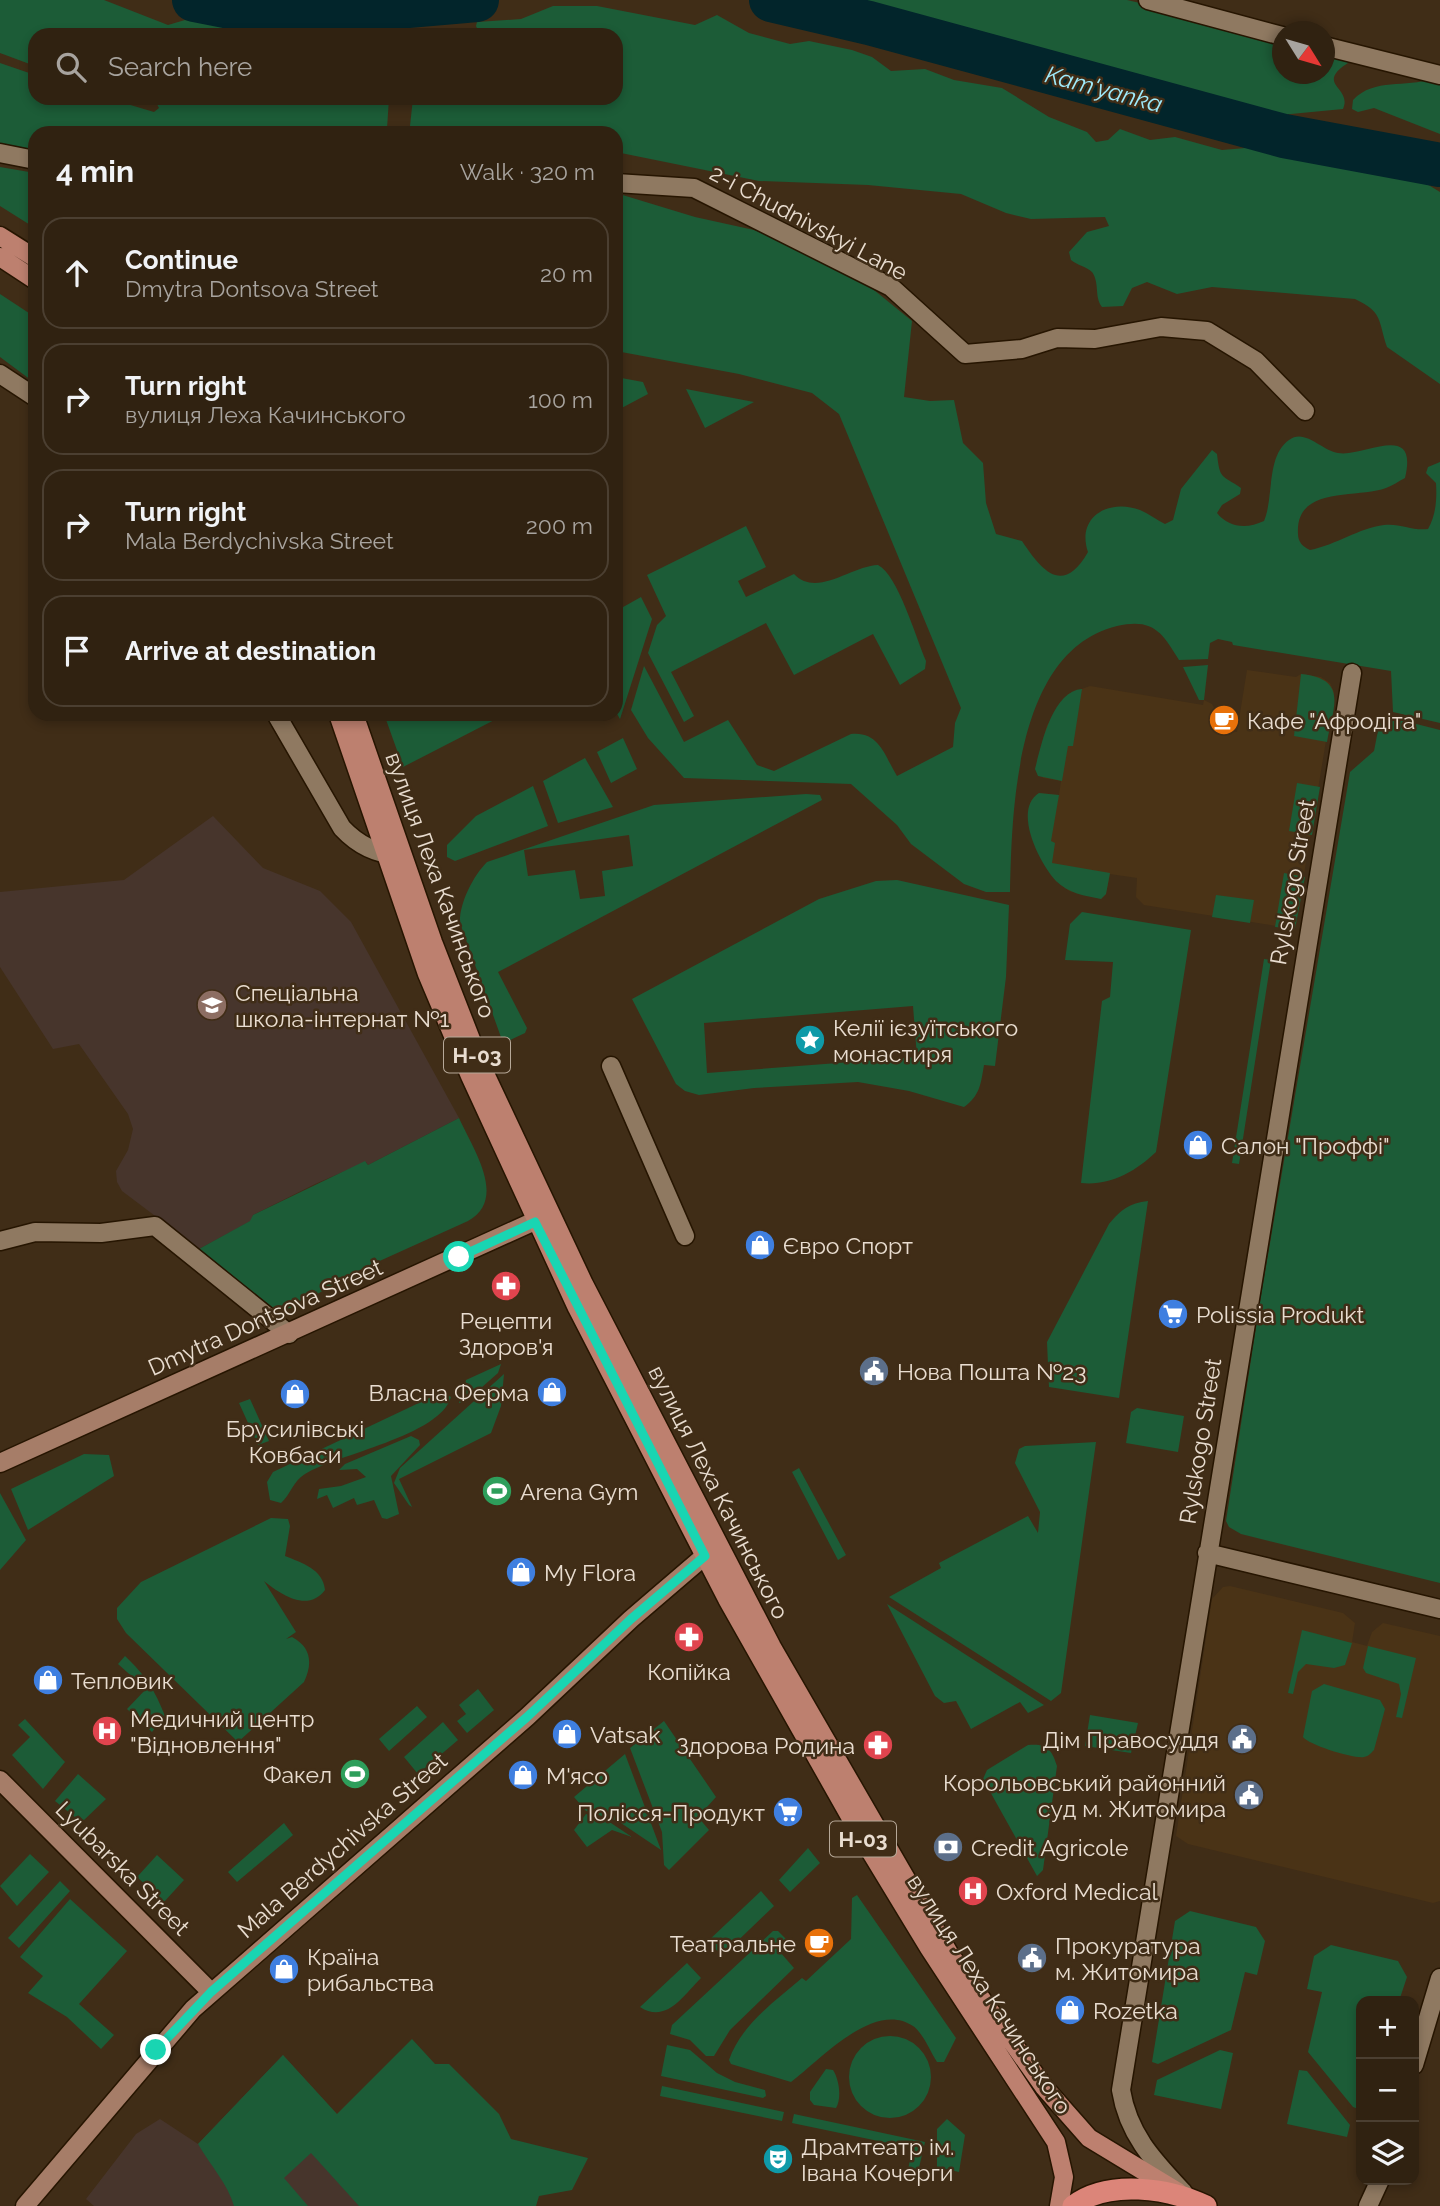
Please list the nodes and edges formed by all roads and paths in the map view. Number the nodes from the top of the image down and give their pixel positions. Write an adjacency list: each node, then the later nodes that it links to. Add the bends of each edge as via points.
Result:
1 (1148, 0): 2 (street)
2 (1201, 8): 3 (street)
3 (1272, 32)
4 (1335, 49): 5 (street)
5 (1440, 75)
6 (0, 153): 7 (street)
7 (28, 159)
8 (623, 183): 15 (street, 2-i Chudnivskyi Lane, via 694,188 891,287 965,354 1022,349 1057,338 1095,340 1161,327 1207,331 1255,361)
9 (0, 236): 10 (main road)
10 (28, 254)
11 (0, 257): 12 (main road)
12 (28, 275)
13 (0, 373): 14 (street)
14 (28, 392)
15 (1305, 411)
16 (1352, 673): 28 (street, Rylskogo Street)
17 (280, 721): 20 (street, via 342,828 355,842)
18 (341, 721): 20 (main road, вулиця Леха Качинського / Н-03)
19 (356, 721): 20 (main road, вулиця Леха Качинського / Н-03)
20 (395, 854): 22 (main road, вулиця Леха Качинського / Н-03, via 427,974)
21 (611, 1066): 23 (street)
22 (542, 1218): 25 (street, Dmytra Dontsova Street); 27 (main road, вулиця Леха Качинського / Н-03)
23 (685, 1236)
24 (0, 1241): 25 (street, via 34,1232 101,1233 155,1226)
25 (289, 1334): 26 (street, Dmytra Dontsova Street)
26 (0, 1463)
27 (711, 1551): 32 (street, Mala Berdychivska Street); 35 (main road, вулиця Леха Качинського / Н-03, via 949,1953 1044,2087 1089,2138); 37 (main road, вулиця Леха Качинського / Н-03, via 875,1858 1056,2142 1065,2176)
28 (1207, 1553): 29 (street); 35 (street, Rylskogo Street, via 1121,2090 1132,2131 1144,2150)
29 (1440, 1609)
30 (0, 1780): 32 (street, Lyubarska Street)
31 (1440, 1978): 33 (street)
32 (211, 1992): 36 (street, Mala Berdychivska Street, via 137,2071)
33 (1416, 2059)
34 (1378, 2185): 39 (street)
35 (1197, 2201): 38 (highway, via 1155,2192 1112,2191)
36 (25, 2206)
37 (1059, 2206)
38 (1073, 2206)
39 (1368, 2206)

